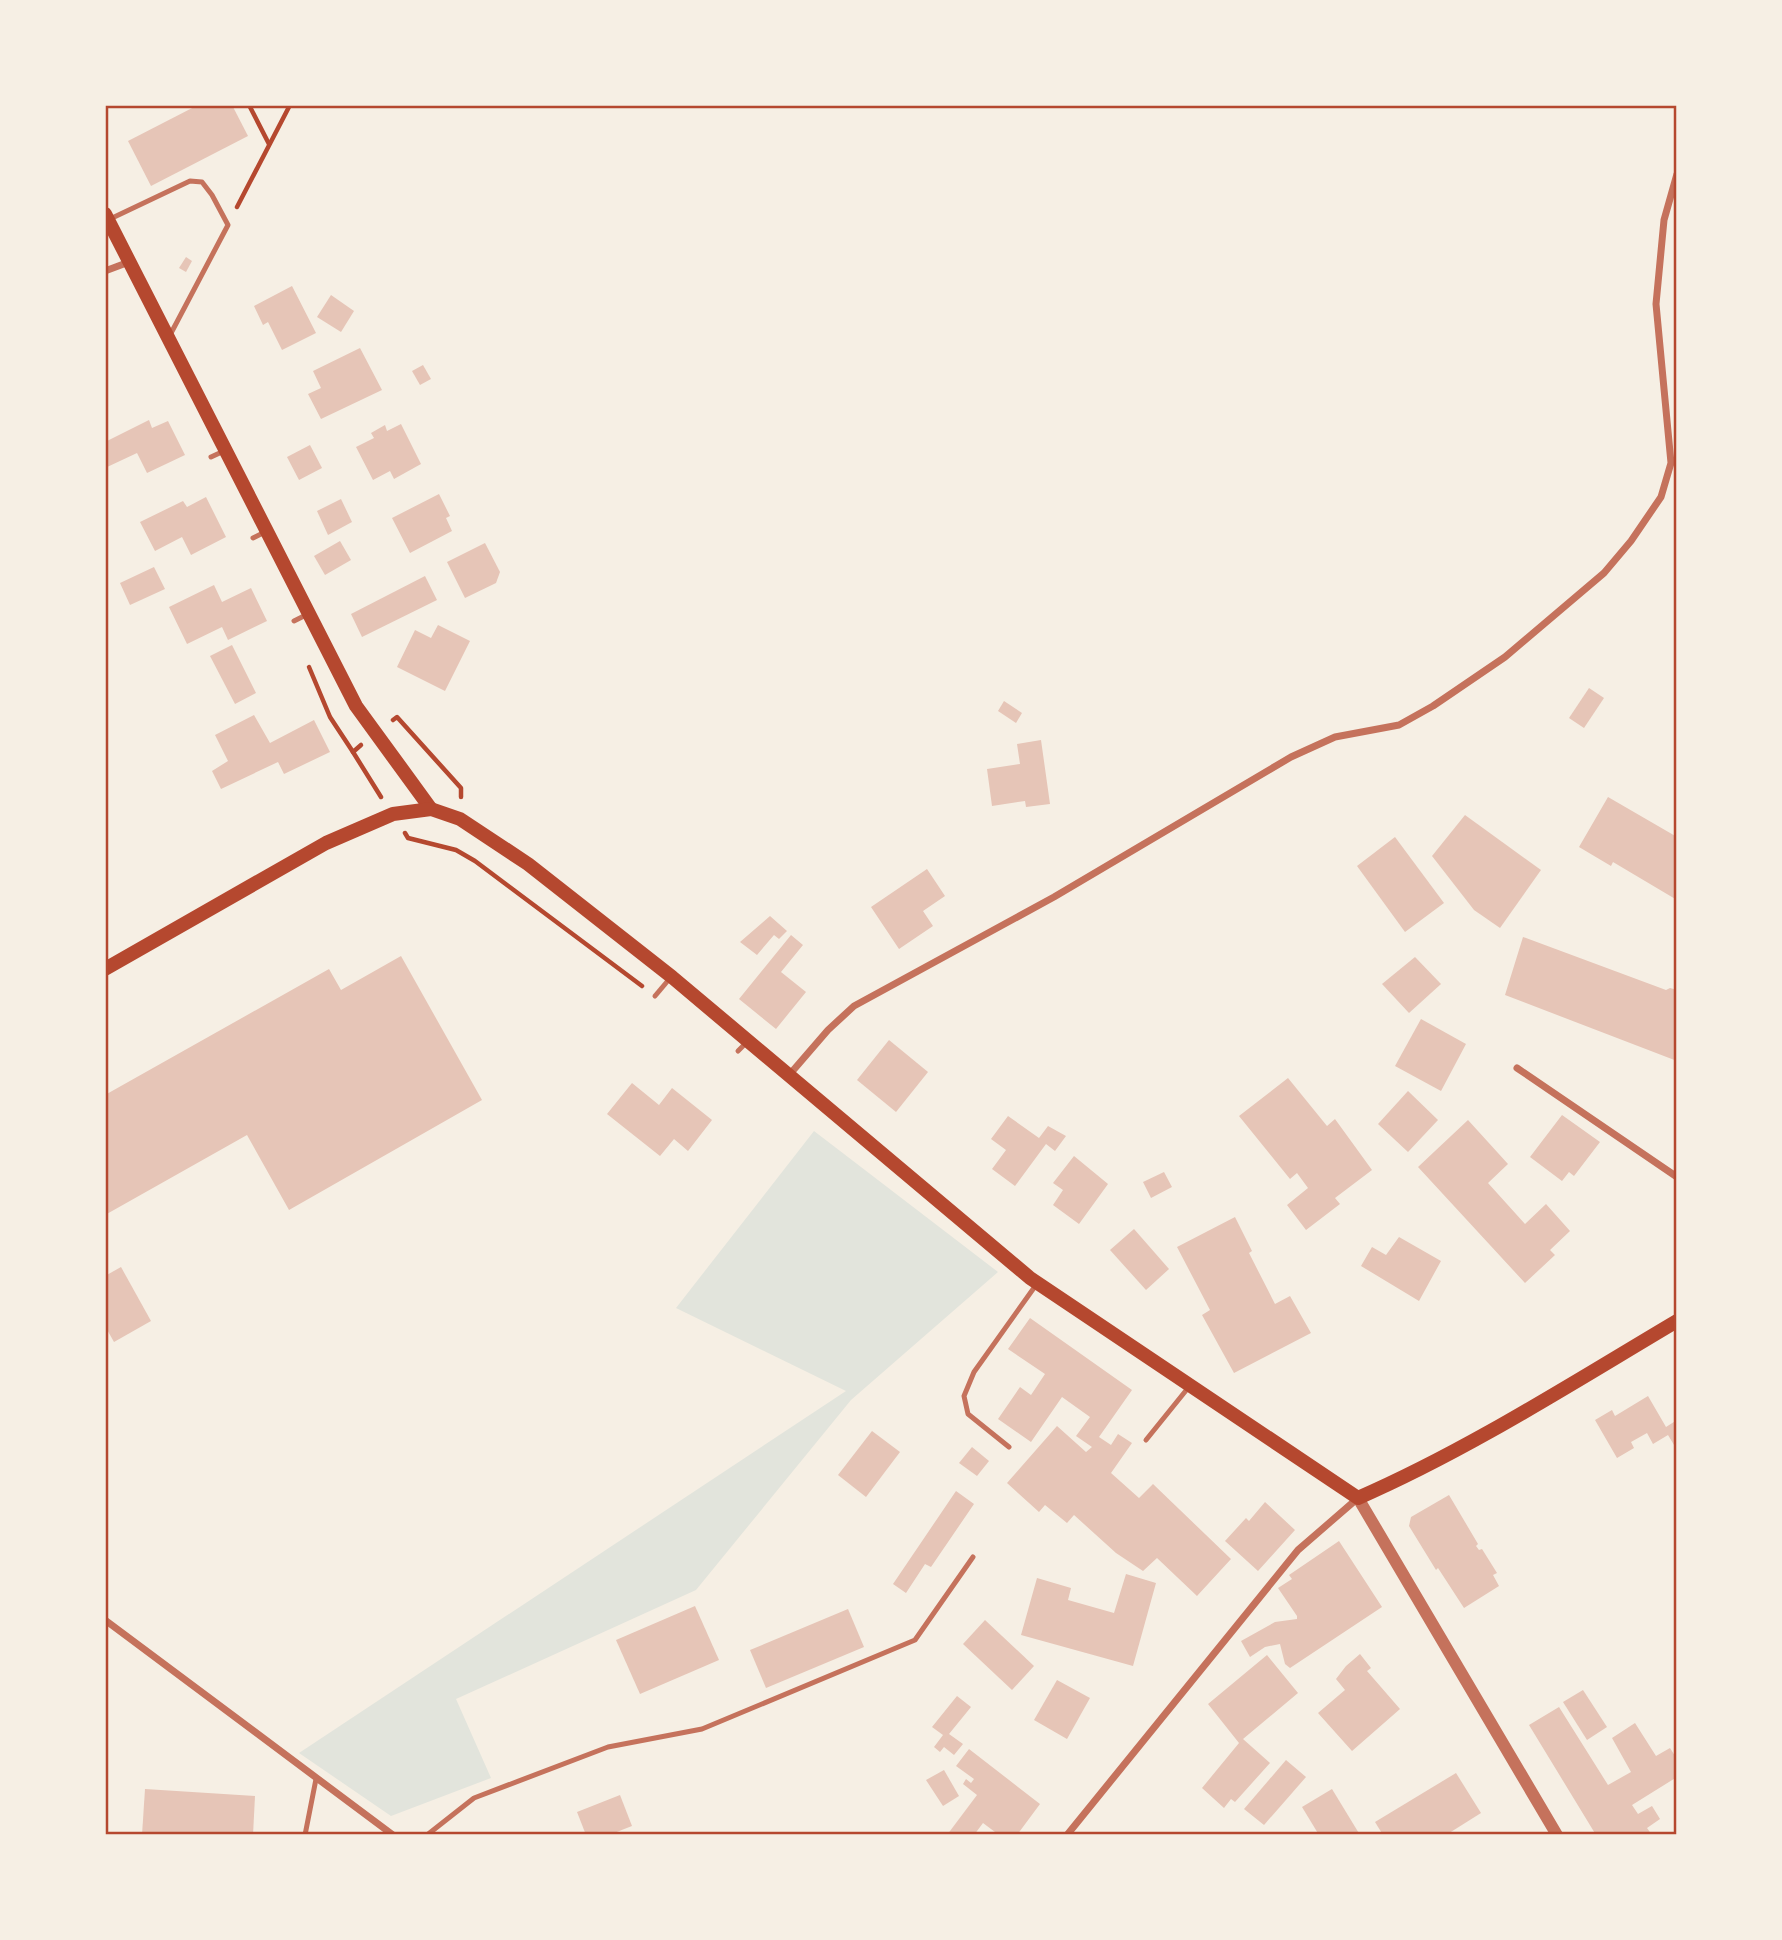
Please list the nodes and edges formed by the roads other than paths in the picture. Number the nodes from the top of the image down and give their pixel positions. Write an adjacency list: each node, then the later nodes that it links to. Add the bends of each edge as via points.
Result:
1 (1677, 174): 8 (street, via 1664,220 1656,304)
2 (106, 217): 3 (main road); 5 (lane, via 190,181 202,182 228,225)
3 (129, 262): 4 (street); 5 (main road)
4 (105, 271)
5 (167, 340): 6 (main road)
6 (225, 450): 7 (lane); 9 (main road, via 259,535)
7 (211, 457)
8 (1674, 464): 18 (street, via 1661,497 1604,573 1505,657 1399,725 1335,737 1291,757 1054,897 854,1006)
9 (308, 614): 10 (lane); 11 (main road, via 356,706)
10 (294, 621)
11 (431, 809): 12 (main road, via 393,814 326,843); 13 (main road, via 460,819 528,864)
12 (105, 969)
13 (672, 976): 14 (lane); 15 (main road)
14 (655, 996)
15 (749, 1040): 16 (lane); 18 (main road)
16 (738, 1051)
17 (1517, 1068): 19 (street)
18 (790, 1074): 20 (main road)
19 (1677, 1177)
20 (1038, 1283): 22 (main road); 24 (lane, via 974,1372 964,1396 968,1414)
21 (1677, 1321): 25 (main road, via 1506,1421)
22 (1190, 1385): 23 (lane); 25 (main road)
23 (1146, 1440)
24 (1009, 1447)
25 (1358, 1498): 32 (street, via 1298,1550); 33 (street)
26 (973, 1557): 31 (lane, via 915,1640 702,1729 608,1747 474,1798)
27 (105, 1620): 28 (street)
28 (316, 1779): 29 (lane); 30 (street)
29 (305, 1835)
30 (391, 1835)
31 (427, 1835)
32 (1067, 1835)
33 (1556, 1835)

